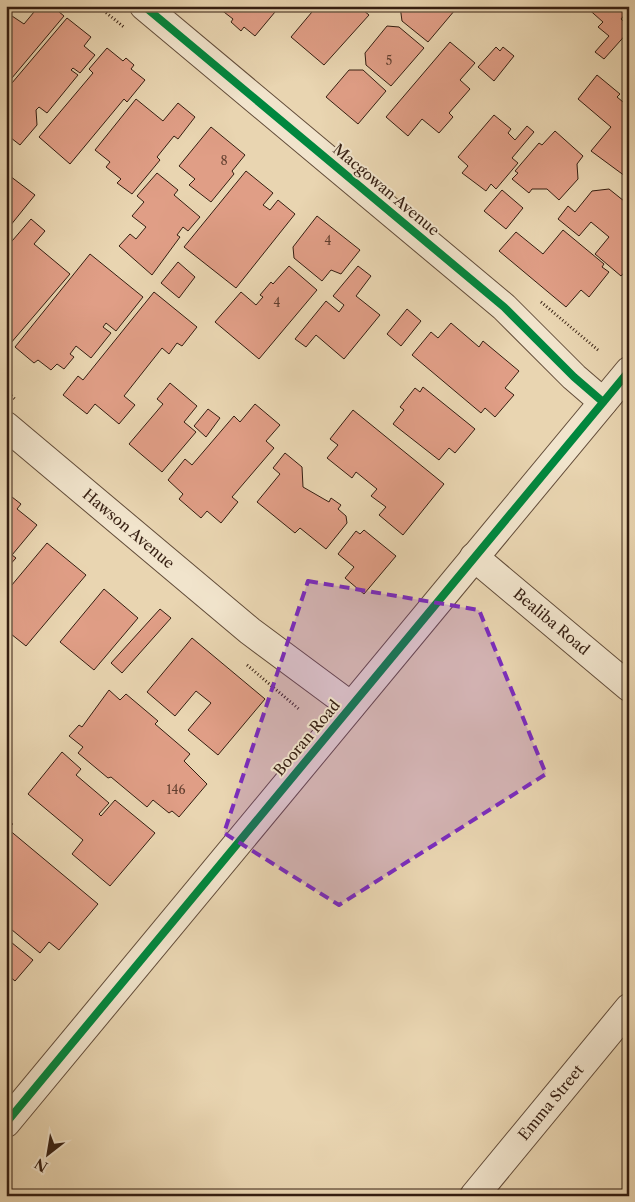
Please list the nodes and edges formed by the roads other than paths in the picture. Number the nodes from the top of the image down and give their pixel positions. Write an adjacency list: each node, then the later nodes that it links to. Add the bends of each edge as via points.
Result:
1 (144, 6): 2 (street, Macgowan Avenue, via 504,307)
2 (616, 387): 4 (street, Booran Road)
3 (6, 426): 6 (street, Hawson Avenue)
4 (474, 557): 5 (street, Bealiba Road); 6 (street, Booran Road)
5 (629, 687)
6 (346, 712): 8 (street, Booran Road)
7 (629, 1008): 9 (street, Emma Street)
8 (6, 1123)
9 (474, 1196)

